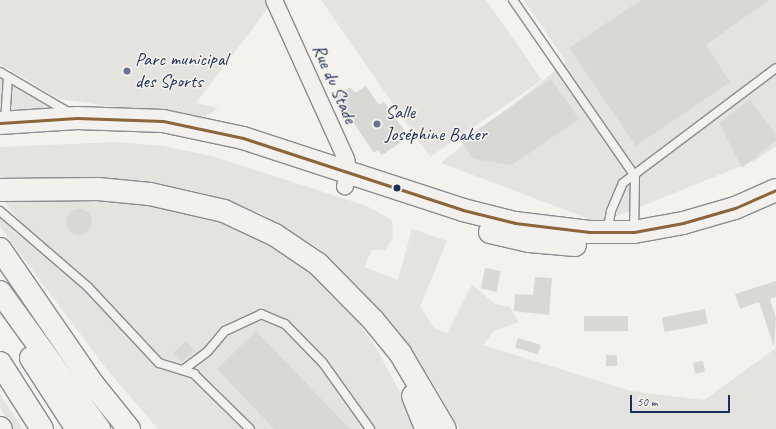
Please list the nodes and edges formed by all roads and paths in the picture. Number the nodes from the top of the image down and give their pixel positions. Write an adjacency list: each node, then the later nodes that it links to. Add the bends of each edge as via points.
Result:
1 (274, 0): 9 (street, Rue du Stade, via 346,159)
2 (513, 0): 8 (lane)
3 (776, 68): 8 (lane)
4 (0, 72): 5 (lane)
5 (8, 77): 6 (lane); 7 (lane)
6 (78, 118): 7 (main road); 9 (main road, via 163,121 214,130)
7 (2, 127): 9 (main road, via 125,131 213,145)
8 (635, 176): 14 (lane, via 623,183 617,194); 15 (lane)
9 (347, 180): 14 (main road, via 493,218 562,230); 16 (main road, via 423,214)
10 (0, 190): 20 (main road, via 124,190 199,204 241,218 293,245)
11 (776, 190): 15 (main road, via 706,217)
12 (776, 207): 17 (main road, via 725,226)
13 (0, 211): 23 (lane, via 88,287 159,363)
14 (607, 232): 15 (main road); 16 (main road, via 590,241)
15 (634, 232): 17 (main road)
16 (529, 241): 17 (main road, via 619,246)
17 (655, 243)
18 (0, 249): 27 (main road, via 74,358)
19 (0, 292): 26 (main road)
20 (352, 296): 30 (main road, via 400,370); 31 (main road, via 400,352)
21 (0, 305): 25 (main road)
22 (0, 363): 24 (main road)
23 (183, 370): 28 (lane, via 194,374); 29 (lane, via 208,351 226,331 261,314 284,324 323,363)
24 (42, 429)
25 (77, 429)
26 (99, 429)
27 (129, 429)
28 (250, 429)
29 (370, 429)
30 (426, 429)
31 (445, 429)

